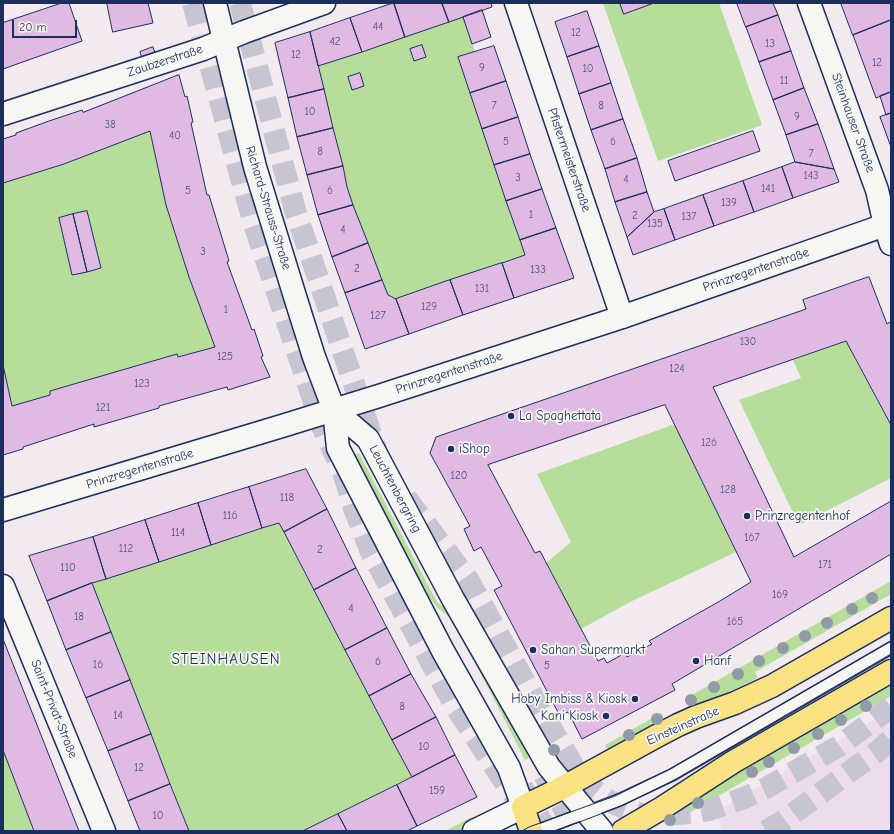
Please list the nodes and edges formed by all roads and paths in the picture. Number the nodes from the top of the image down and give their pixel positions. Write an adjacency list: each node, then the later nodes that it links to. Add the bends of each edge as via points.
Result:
1 (214, 3): 5 (main road, Richard-Strauss-Straße)
2 (324, 3): 5 (main road, Zaubzerstraße)
3 (516, 3): 8 (main road, Pfistermeisterstraße)
4 (809, 3): 7 (main road, Steinhauser Straße, via 877,190)
5 (224, 41): 6 (main road, Zaubzerstraße); 9 (main road, Richard-Strauss-Straße, via 255,167 314,357)
6 (3, 114)
7 (889, 231): 8 (main road, Prinzregentenstraße)
8 (622, 317): 9 (main road, Prinzregentenstraße)
9 (334, 410): 10 (main road, Prinzregentenstraße); 15 (main road, Leuchtenbergring, via 368,439 506,692 549,767); 16 (main road, via 338,448 443,651 509,768)
10 (3, 510)
11 (3, 586): 18 (main road, Saint-Privat-Straße)
12 (891, 618): 15 (main road, Einsteinstraße, via 772,686 678,725)
13 (891, 648): 17 (lane, via 672,774)
14 (891, 671): 23 (main road, via 733,762)
15 (564, 787): 16 (main road, Einsteinstraße); 17 (main road, Leuchtenbergring)
16 (523, 807): 19 (main road, Einsteinstraße); 20 (main road)
17 (586, 812): 21 (lane); 22 (main road, Leuchtenbergring)
18 (104, 831)
19 (474, 831)
20 (531, 831)
21 (537, 831)
22 (602, 831)
23 (623, 831)

